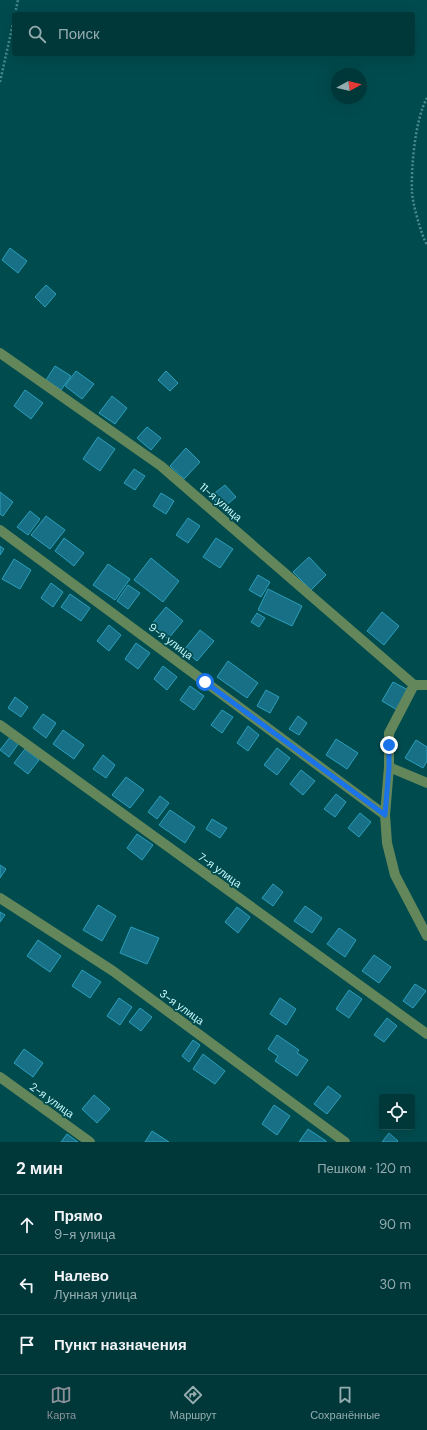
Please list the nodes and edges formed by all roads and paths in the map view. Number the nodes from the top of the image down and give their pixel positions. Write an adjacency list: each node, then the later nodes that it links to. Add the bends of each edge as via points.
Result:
1 (18, 0): 2 (path)
2 (15, 12)
3 (12, 28): 4 (path)
4 (0, 82)
5 (427, 98): 6 (path, via 414,145 412,194)
6 (427, 245)
7 (0, 353): 9 (street, 11-я улица, via 161,466)
8 (0, 530): 14 (street, 9-я улица)
9 (414, 684): 10 (street); 12 (street, via 389,733)
10 (427, 685)
11 (0, 725): 17 (street, 7-я улица)
12 (389, 768): 13 (street); 14 (street)
13 (427, 783)
14 (385, 815): 16 (street, via 395,875)
15 (0, 898): 20 (street, 3-я улица, via 113,971)
16 (427, 936)
17 (427, 1034)
18 (0, 1077): 19 (street, 2-я улица)
19 (90, 1142)
20 (345, 1142)

